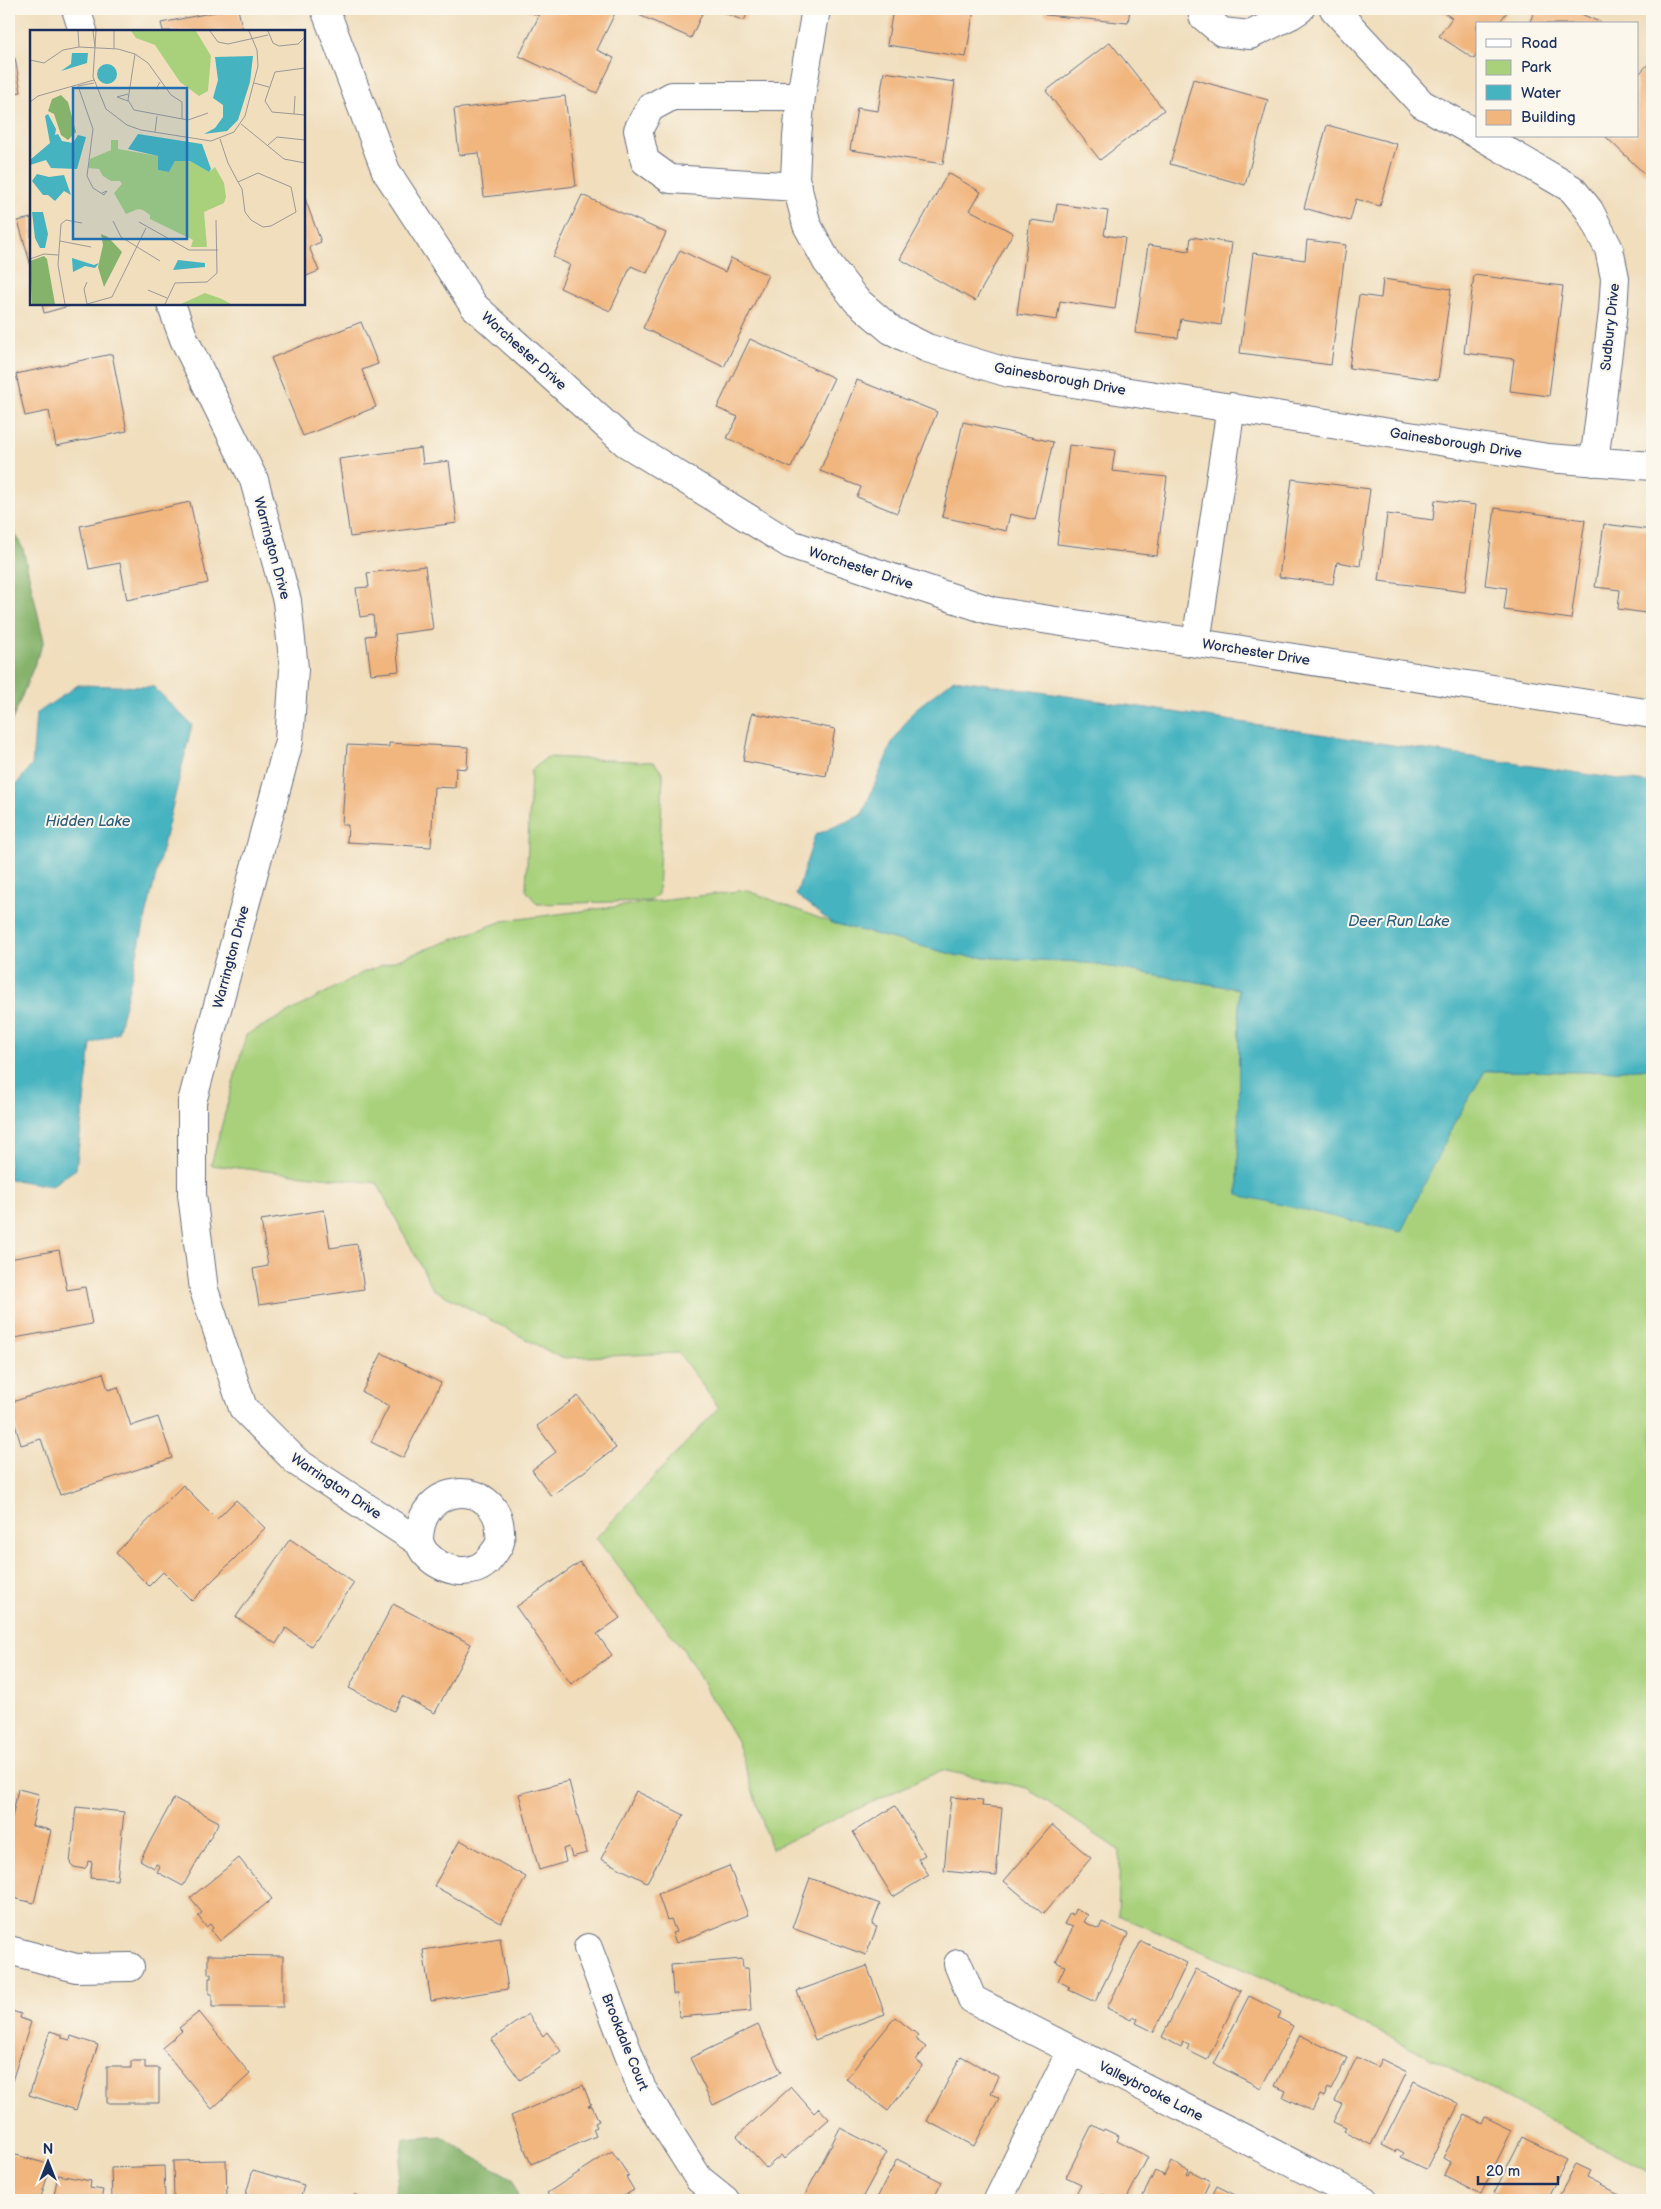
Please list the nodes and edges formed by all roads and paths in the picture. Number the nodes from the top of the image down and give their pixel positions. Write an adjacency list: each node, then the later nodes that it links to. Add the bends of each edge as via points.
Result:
1 (76, 9): 7 (street)
2 (325, 9): 16 (street, Worchester Drive, via 386,171 474,306 626,444 790,544 992,611)
3 (816, 9): 8 (street, Gainesborough Drive)
4 (1202, 9): 5 (street, via 1203,16 1222,32 1250,35)
5 (1300, 9)
6 (1334, 9): 9 (street, via 1422,104)
7 (83, 30)
8 (801, 96): 11 (street, Gainesborough Drive, via 795,178); 11 (street, via 672,96 650,108 638,130 645,161 670,179)
9 (1476, 133)
10 (1484, 138): 14 (street, Sudbury Drive, via 1572,189 1589,210 1609,250 1615,278 1613,312)
11 (798, 187): 13 (street, Gainesborough Drive, via 807,224 827,262 856,300 891,330 927,348 1009,373)
12 (171, 305): 18 (street, Warrington Drive, via 184,339 254,480 287,601 294,669 289,741 192,1102 192,1194 204,1290 242,1408 297,1462)
13 (1230, 407): 14 (street, Gainesborough Drive, via 1548,458); 16 (street)
14 (1594, 462): 15 (street, Gainesborough Drive)
15 (1652, 466)
16 (1196, 643): 17 (street, Worchester Drive)
17 (1652, 714)
18 (419, 1542)
19 (588, 1948): 24 (street, Brookdale Court, via 642,2088 699,2179)
20 (9, 1950): 22 (street, via 76,1968)
21 (958, 1964): 23 (street, Valleybrooke Lane, via 972,1999)
22 (130, 1967)
23 (1072, 2051): 25 (street); 26 (street, Valleybrooke Lane)
24 (725, 2200)
25 (998, 2200)
26 (1364, 2200)

